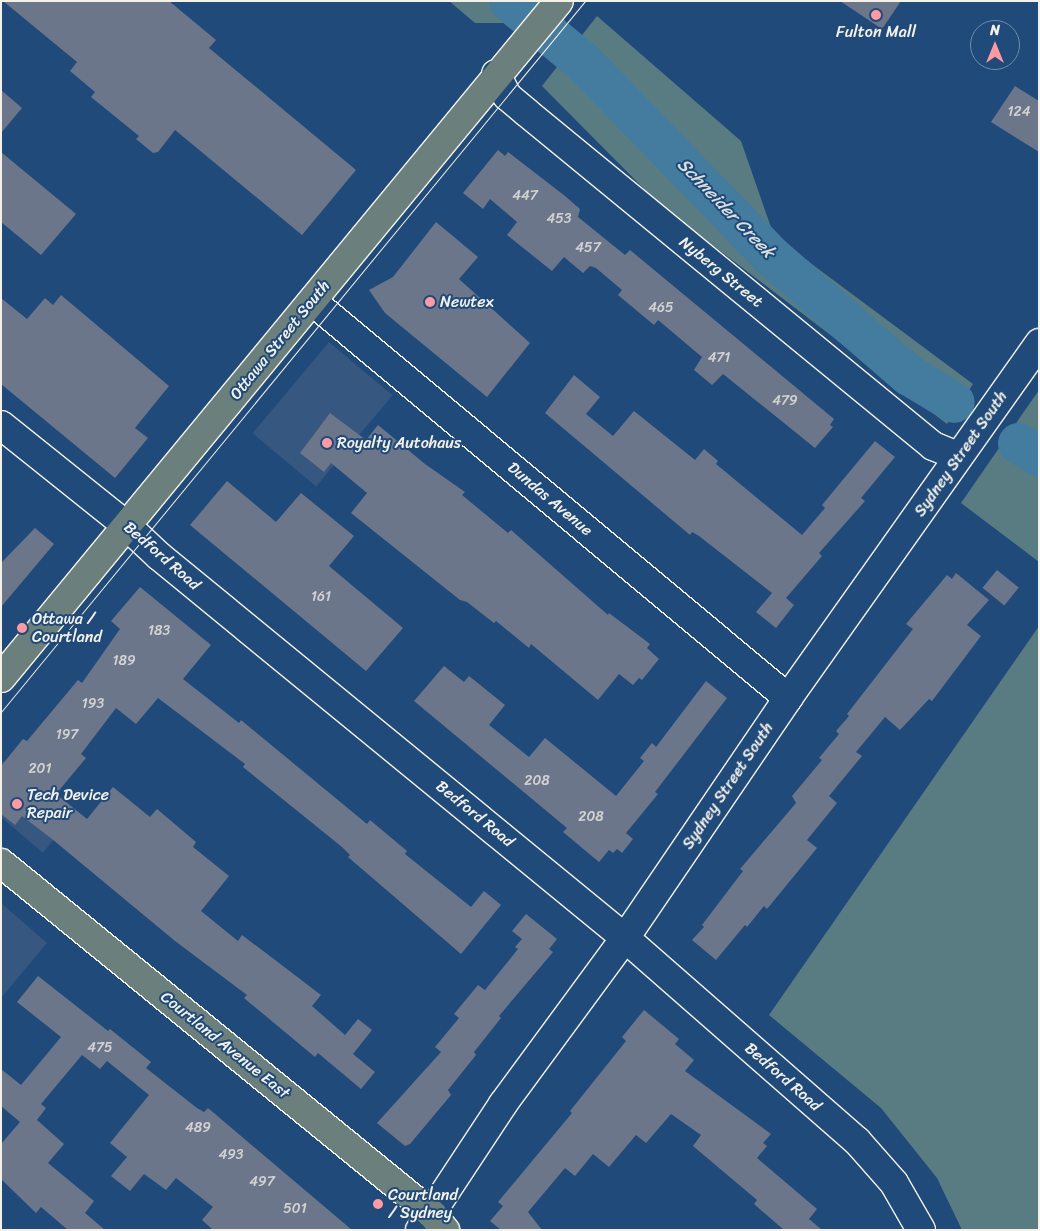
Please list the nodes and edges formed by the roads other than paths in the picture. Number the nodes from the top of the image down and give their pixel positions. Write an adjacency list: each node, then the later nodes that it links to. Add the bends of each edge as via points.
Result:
1 (559, 1): 2 (main road, Ottawa Street South)
2 (496, 74): 3 (main road, Ottawa Street South); 6 (street, Nyberg Street, via 507,96 526,112 933,446)
3 (312, 301): 7 (main road, Ottawa Street South); 9 (street, Dundas Avenue)
4 (1039, 343): 6 (street, Sydney Street South)
5 (1, 425): 7 (street, Bedford Road)
6 (958, 456): 9 (street, Sydney Street South)
7 (127, 526): 8 (main road, Ottawa Street South); 11 (street, Bedford Road, via 159,556)
8 (1, 678)
9 (788, 698): 11 (street, Sydney Street South)
10 (1, 863): 12 (main road, Courtland Avenue East)
11 (625, 938): 12 (street, Sydney Street South, via 504,1104); 13 (street, Bedford Road, via 858,1141 894,1183)
12 (432, 1224)
13 (921, 1230)

